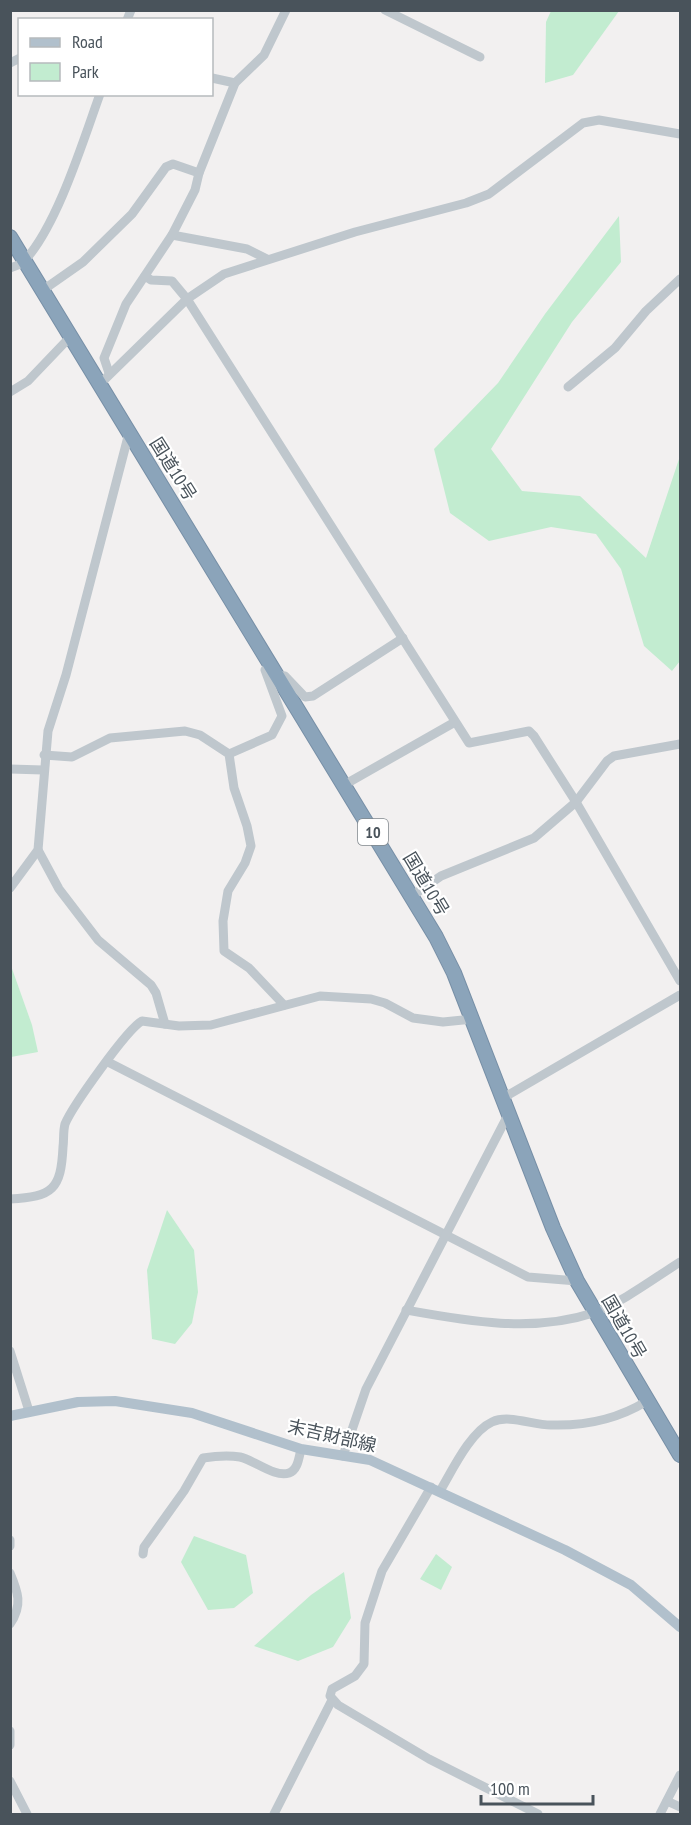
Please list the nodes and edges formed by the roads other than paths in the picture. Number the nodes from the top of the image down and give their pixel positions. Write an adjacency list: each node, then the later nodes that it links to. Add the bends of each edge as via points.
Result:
1 (286, 10): 5 (street, via 264,55)
2 (385, 10): 3 (street)
3 (480, 57)
4 (213, 78): 5 (street)
5 (235, 83): 8 (street)
6 (99, 96): 12 (street, via 72,172 47,227)
7 (681, 134): 11 (street, via 599,120 583,123 489,194)
8 (199, 173): 9 (street, via 195,190); 16 (street, via 173,164 165,167 132,214 83,262)
9 (172, 235): 11 (street, via 247,249); 14 (street)
10 (10, 237): 12 (highway, 国道10号 / 10)
11 (267, 259): 17 (street, via 224,274)
12 (25, 261): 13 (street); 16 (highway, 国道10号 / 10)
13 (10, 268)
14 (145, 276): 17 (street, via 172,281); 19 (street, via 126,304 104,358)
15 (681, 279): 20 (street, via 646,311 615,348)
16 (43, 290): 18 (highway, 国道10号 / 10)
17 (187, 299): 19 (street); 23 (street)
18 (72, 336): 19 (highway, 国道10号 / 10); 21 (street, via 28,381)
19 (105, 378): 22 (highway, 国道10号 / 10)
20 (568, 387)
21 (10, 392)
22 (129, 433): 24 (highway, 国道10号 / 10); 27 (street)
23 (403, 638): 24 (street, via 313,696 305,697); 25 (street)
24 (274, 669): 28 (street, via 265,670 266,678 282,716 272,735); 31 (highway, 国道10号 / 10)
25 (455, 722): 31 (street); 32 (street, via 469,743 529,731)
26 (681, 744): 32 (street, via 614,756)
27 (44, 754): 28 (street, via 72,757 110,738 185,731 200,735); 30 (street)
28 (229, 754): 38 (street, via 234,788 251,846 228,891 224,951 249,968)
29 (10, 769): 30 (street)
30 (43, 770): 33 (street)
31 (344, 785): 35 (highway, 国道10号 / 10)
32 (576, 802): 35 (street, via 534,838 441,876); 36 (street)
33 (38, 850): 34 (street); 40 (street, via 59,890 98,940 151,985)
34 (10, 888)
35 (412, 896): 39 (highway, 国道10号 / 10, via 450,964)
36 (681, 981)
37 (681, 995): 42 (street)
38 (284, 1005): 39 (street, via 320,996 371,999 413,1018 442,1022); 40 (street, via 212,1026)
39 (473, 1019): 42 (highway, 国道10号 / 10)
40 (165, 1024): 41 (street, via 139,1022 121,1040)
41 (108, 1062): 44 (street, via 64,1126 57,1185 28,1198); 45 (street)
42 (503, 1098): 43 (highway, 国道10号 / 10)
43 (509, 1113): 45 (street); 47 (highway, 国道10号 / 10)
44 (10, 1199)
45 (444, 1236): 47 (street, via 528,1277); 48 (street)
46 (681, 1262): 49 (street)
47 (577, 1281): 49 (highway, 国道10号 / 10)
48 (406, 1310): 49 (street, via 466,1321 548,1324); 56 (street, via 366,1389)
49 (594, 1312): 51 (highway, 国道10号 / 10)
50 (10, 1351): 52 (street)
51 (647, 1401): 55 (highway, 国道10号 / 10); 57 (street, via 626,1414 589,1422 551,1425 508,1419 492,1421 463,1451)
52 (29, 1411): 53 (main road, 末吉財部線); 54 (main road, 末吉財部線, via 93,1400 161,1407 234,1425)
53 (10, 1416)
54 (301, 1449): 56 (main road, 末吉財部線); 60 (street, via 296,1468 282,1474 242,1458 203,1458)
55 (681, 1455)
56 (343, 1456): 57 (main road, 末吉財部線, via 370,1460)
57 (436, 1489): 63 (main road, 末吉財部線, via 631,1586); 64 (street, via 382,1571 365,1623 364,1664 355,1676 332,1689)
58 (10, 1540): 59 (street)
59 (10, 1546)
60 (143, 1554)
61 (10, 1573): 62 (street, via 20,1596 18,1611)
62 (10, 1624)
63 (681, 1627)
64 (332, 1700): 72 (street); 73 (street, via 429,1759)
65 (10, 1731): 66 (street)
66 (10, 1745)
67 (681, 1775): 69 (street)
68 (10, 1781): 71 (street)
69 (667, 1801): 70 (street); 74 (street)
70 (681, 1808)
71 (27, 1815)
72 (274, 1815)
73 (538, 1815)
74 (660, 1815)

